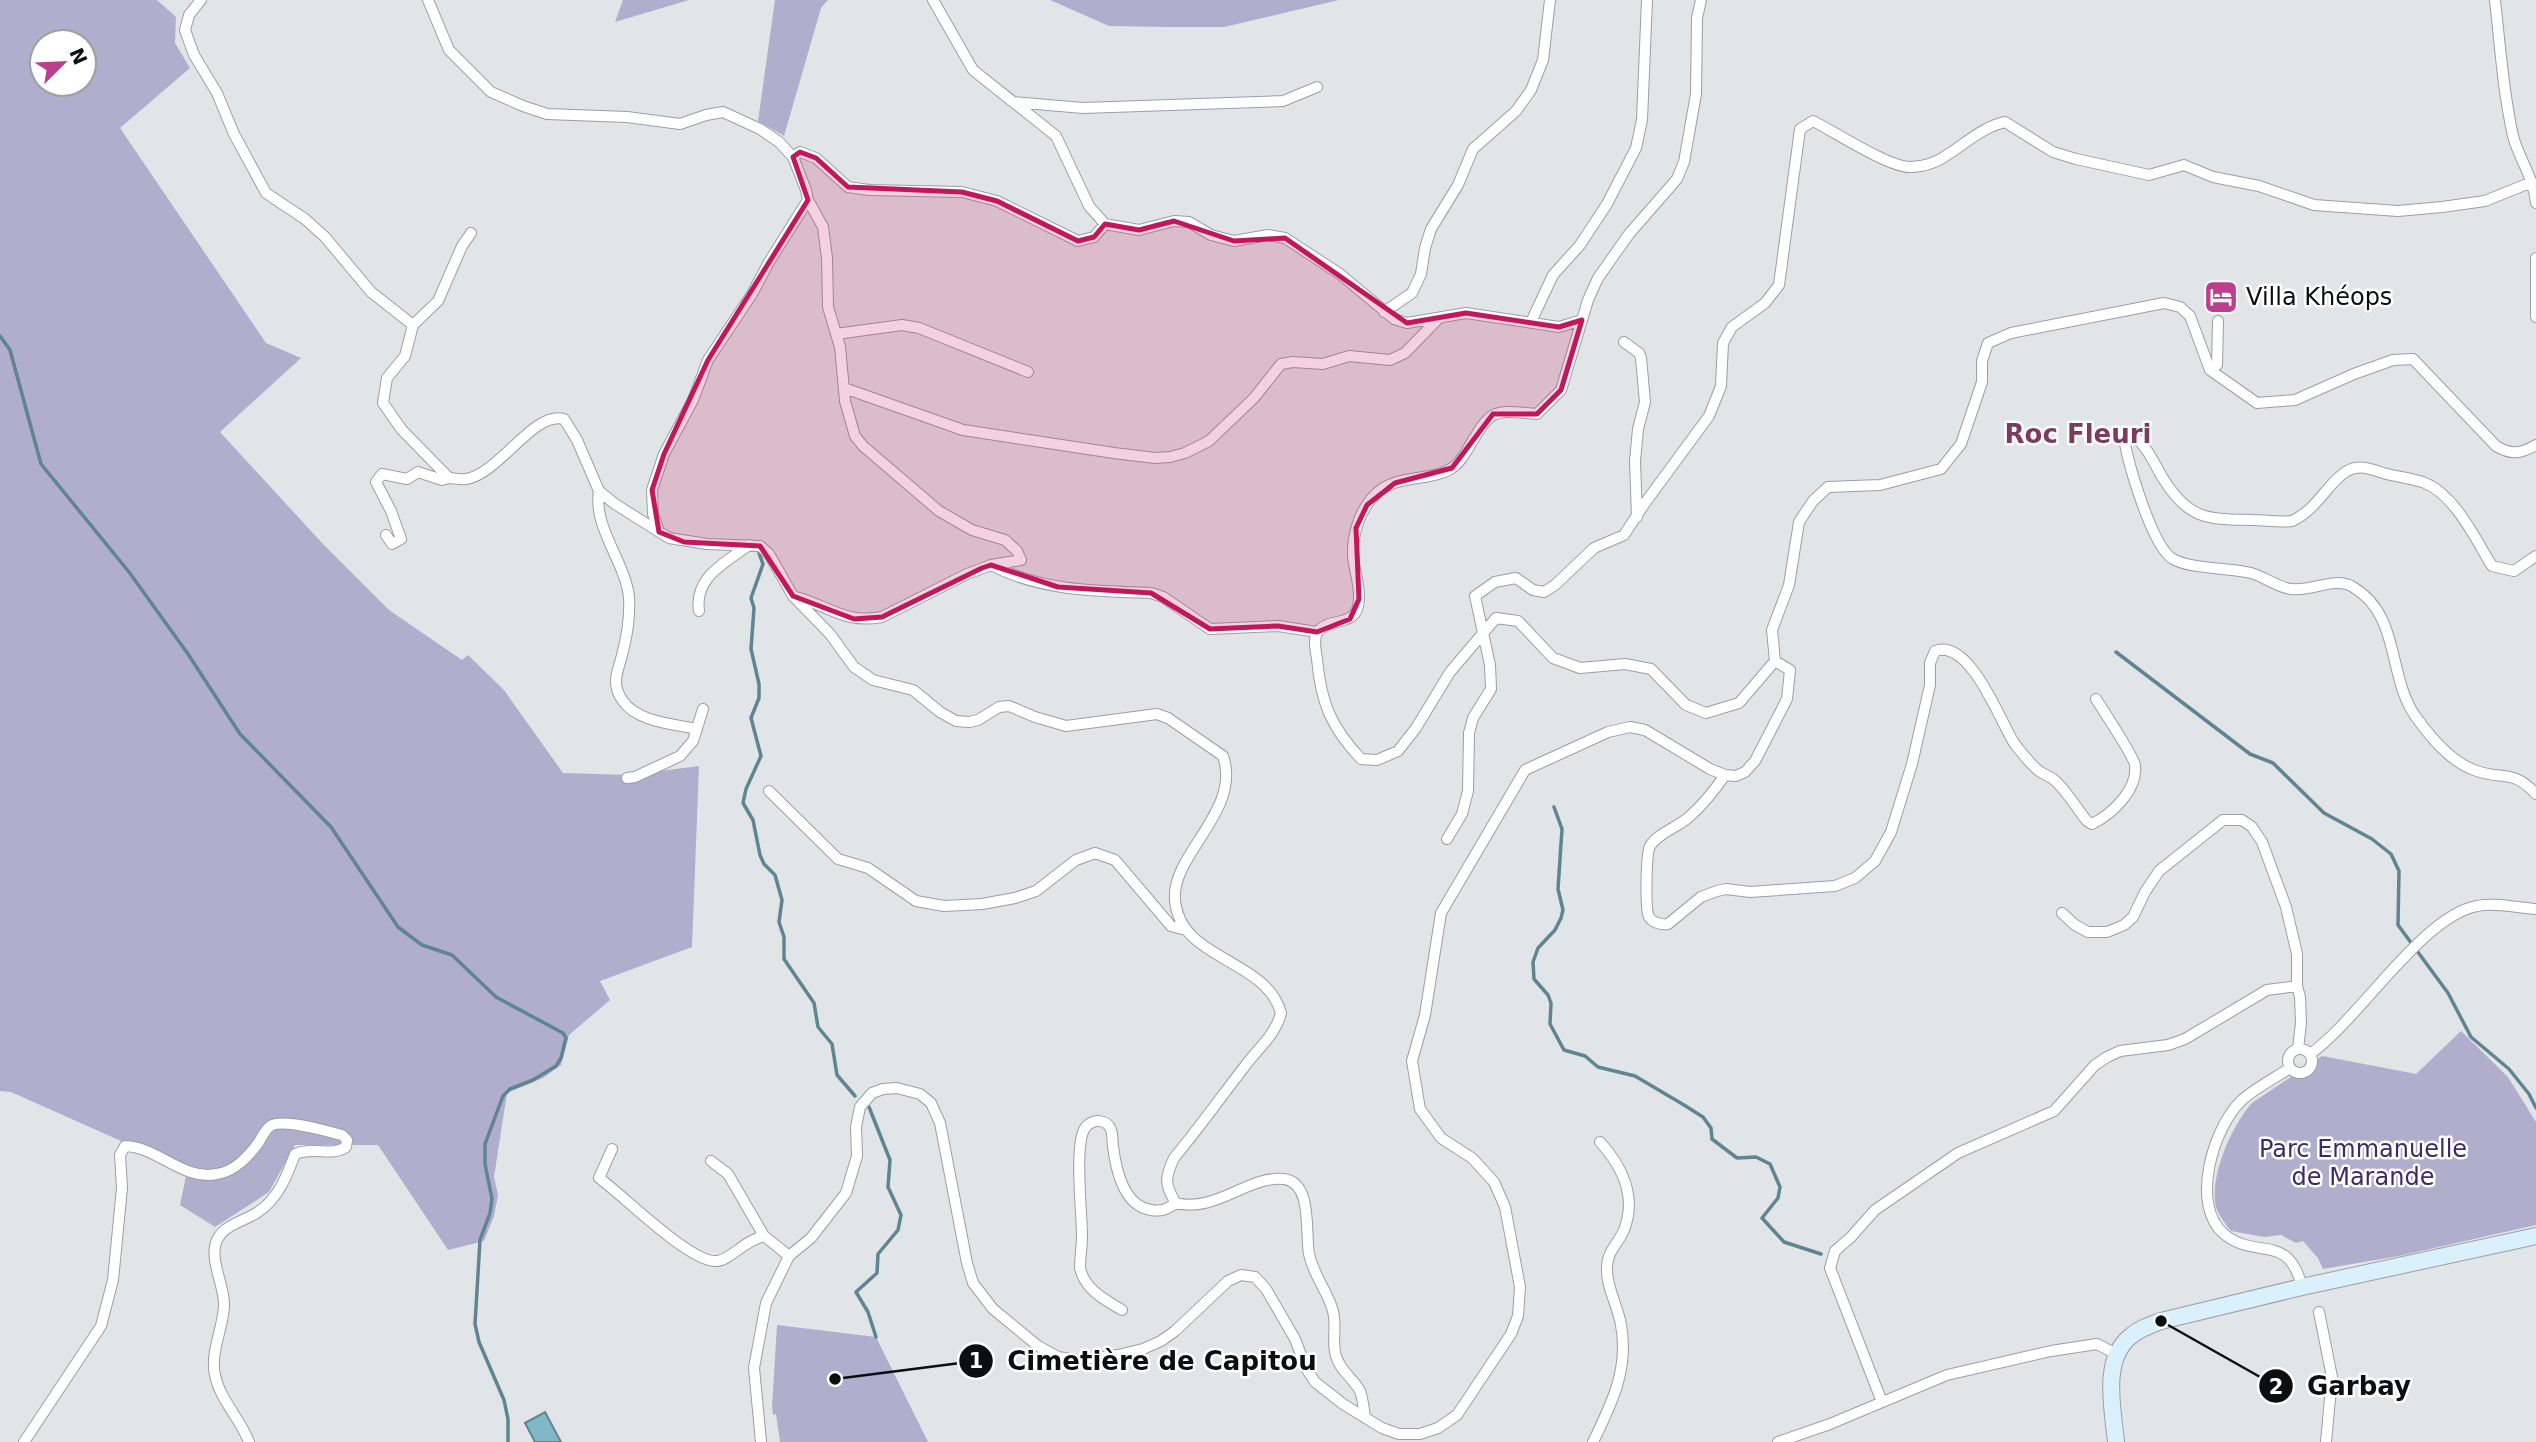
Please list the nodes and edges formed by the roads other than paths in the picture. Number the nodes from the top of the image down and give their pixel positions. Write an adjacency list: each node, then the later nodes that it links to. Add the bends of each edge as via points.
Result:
1 (201, 0): 23 (street, via 189,15 185,30 266,193 305,219 371,292)
2 (428, 0): 10 (street, via 449,50 491,92 523,106 547,114 680,124 723,112 760,129)
3 (933, 0): 9 (street, via 973,71)
4 (1550, 0): 17 (street, via 1543,60 1531,90 1516,111 1473,149 1431,229 1412,293)
5 (1647, 0): 22 (street, via 1642,120 1636,148 1607,204 1553,275)
6 (1701, 0): 20 (street, via 1696,94 1684,162 1677,179 1598,278)
7 (2495, 0): 11 (street, via 2514,140)
8 (1317, 87): 9 (street, via 1283,101 1083,108)
9 (1014, 102): 14 (street, via 1056,136 1089,206)
10 (793, 157): 12 (street); 14 (street, via 800,152 816,158 848,187 962,192 998,201 1078,241 1094,237)
11 (2532, 182): 13 (street); 32 (street, via 2485,201 2398,211 2357,210 2314,205 2184,165 2149,175 2076,159 2053,152 2005,122 1994,124 1940,160 1907,167 1814,121 1800,129 1779,285 1765,303 1731,327 1723,343 1721,386 1709,416)
12 (808, 200): 24 (street, via 823,227 828,307); 33 (street, via 708,360 664,454 652,490)
13 (2536, 203)
14 (1105, 224): 17 (street, via 1139,230 1189,222 1234,241 1268,235 1285,238 1340,274)
15 (471, 233): 23 (street, via 438,301)
16 (2536, 258): 19 (street)
17 (1384, 312): 18 (street, via 1407,323)
18 (1440, 317): 22 (street, via 1466,313); 28 (street, via 1405,353 1390,360 1349,356 1323,364 1282,364 1209,440 1170,457 963,430)
19 (2536, 317)
20 (1582, 320): 22 (street, via 1559,327); 41 (street, via 1561,390 1536,414 1493,414 1452,468 1378,491 1356,527 1357,610 1350,619)
21 (2218, 321): 26 (street, via 2217,365)
22 (1531, 322)
23 (413, 325): 30 (street, via 405,356 387,378 383,403 402,430)
24 (836, 334): 27 (street, via 902,325 919,328); 28 (street)
25 (1624, 342): 32 (street, via 1641,358 1644,402 1635,461)
26 (2210, 370): 29 (street, via 2257,403 2295,400 2393,360 2413,359 2496,446 2509,454); 42 (street, via 2190,316 2180,307 2164,303 2011,333 1988,343 1982,382 1961,444 1941,469 1880,485 1828,487 1812,501 1798,522 1789,585 1772,630)
27 (1028, 372)
28 (844, 388): 37 (street, via 849,420 863,446 939,511 972,530 1004,540 1020,556 1015,562)
29 (2536, 445)
30 (449, 478): 31 (street, via 467,479 484,472 535,428 557,416 569,424); 34 (street, via 418,471 407,479 389,474 378,477 376,482 401,539 392,544)
31 (598, 491): 33 (street); 45 (street, via 598,511 629,598 618,692 627,707 640,714)
32 (1637, 517): 40 (street, via 1624,535 1594,548 1544,592 1516,578 1495,582 1475,596)
33 (659, 532): 35 (street, via 684,542)
34 (386, 535)
35 (750, 545): 38 (street, via 769,554); 39 (street, via 705,579 698,593)
36 (2536, 556): 49 (street, via 2514,571 2492,566 2449,501 2427,484 2361,466 2349,470 2316,505 2292,521 2211,519 2181,503 2144,443 2133,435 2124,438 2159,545 2173,559 2252,573 2290,589 2336,582 2353,587 2373,604 2386,624 2403,696 2447,755 2475,771 2523,780)
37 (992, 565): 38 (street, via 867,620); 41 (street, via 1031,583 1151,593 1210,629 1278,626)
38 (793, 596): 53 (street, via 864,675 913,690 956,721 978,720 1009,706 1066,726 1157,714 1218,751 1227,766 1217,810 1177,881 1175,899)
39 (699, 611)
40 (1483, 631): 41 (street, via 1398,751 1377,760 1361,759 1329,717 1320,690); 42 (street, via 1496,618 1518,621 1553,658 1580,667 1625,664 1651,669 1686,705 1706,713 1739,703); 50 (street, via 1491,689 1473,719 1468,791 1462,814)
41 (1317, 632)
42 (1775, 661): 46 (street, via 1790,670 1787,699 1755,761 1745,772)
43 (2096, 699): 46 (street, via 2135,767 2120,804 2092,824 2014,742 1968,664 1946,649 1935,651 1912,764 1891,832 1865,872 1835,886 1717,891 1700,897 1661,925 1648,916 1651,845 1689,817)
44 (703, 709): 45 (street)
45 (696, 729): 47 (street, via 693,741 680,756)
46 (1725, 775): 70 (street, via 1645,730 1630,727 1608,732 1525,770 1441,913 1425,1015 1412,1060 1420,1109 1441,1138 1472,1158 1494,1182 1505,1207 1520,1287 1518,1316 1457,1415 1438,1428 1399,1434)
47 (627, 778)
48 (769, 792): 53 (street, via 838,859 868,868 916,901 944,906 1015,898 1036,891 1076,860 1095,853 1115,860 1171,926)
49 (2536, 794)
50 (1447, 839)
51 (2536, 909): 56 (street, via 2477,905 2456,914 2415,947)
52 (2062, 914): 54 (street, via 2088,932 2107,932 2124,925 2159,871 2223,820 2242,820 2262,842 2286,907 2297,954)
53 (1186, 930): 61 (street, via 1199,943 1258,978 1271,990 1281,1013 1266,1043 1174,1158 1167,1189)
54 (2297, 986): 55 (street); 69 (street, via 2267,990 2185,1040 2107,1057 2054,1111 1958,1153 1875,1210 1835,1251 1830,1268)
55 (2298, 1049): 56 (street); 57 (street, via 2290,1055)
56 (2310, 1054): 57 (street, via 2308,1069 2301,1073)
57 (2291, 1068): 65 (street, via 2241,1101 2224,1124 2206,1188 2211,1218 2222,1232 2235,1241 2284,1254 2299,1274)
58 (1600, 1142): 74 (street, via 1622,1171 1629,1196 1625,1228 1608,1257 1606,1270 1622,1326 1623,1366)
59 (612, 1150): 62 (street, via 599,1178 684,1249 719,1261 751,1238)
60 (711, 1161): 62 (street, via 728,1174)
61 (1176, 1203): 66 (street, via 1156,1211 1133,1203 1115,1160 1111,1129 1097,1121 1086,1127 1081,1141 1080,1268 1090,1289); 70 (street, via 1205,1203 1269,1181 1296,1183 1304,1194 1309,1256 1333,1309 1335,1355 1360,1392)
62 (764, 1236): 64 (street)
63 (2536, 1236): 65 (main road)
64 (789, 1256): 70 (street, via 811,1238 846,1193 857,1156 860,1107 872,1093 883,1089 920,1094 931,1102 940,1123 973,1283 993,1308 1038,1346 1058,1357 1077,1360 1143,1349 1175,1331 1228,1281 1241,1275 1255,1277 1295,1339 1315,1382); 73 (street, via 766,1303 754,1368)
65 (2302, 1287): 68 (main road, via 2161,1321 2131,1335)
66 (1122, 1310)
67 (2319, 1312): 77 (street, via 2332,1377)
68 (2118, 1355): 69 (street, via 2097,1344 2051,1351 1947,1374); 76 (main road, via 2111,1380)
69 (1882, 1402): 75 (street)
70 (1366, 1418)
71 (24, 1442): 72 (street, via 101,1326 113,1280 122,1188 120,1155 125,1146 205,1175 228,1171 243,1161 274,1124 342,1135 347,1140 341,1151 295,1154 275,1196 217,1239 215,1256 224,1307 214,1374)
72 (248, 1442)
73 (761, 1442)
74 (1593, 1442)
75 (1778, 1442)
76 (2116, 1442)
77 (2326, 1442)

